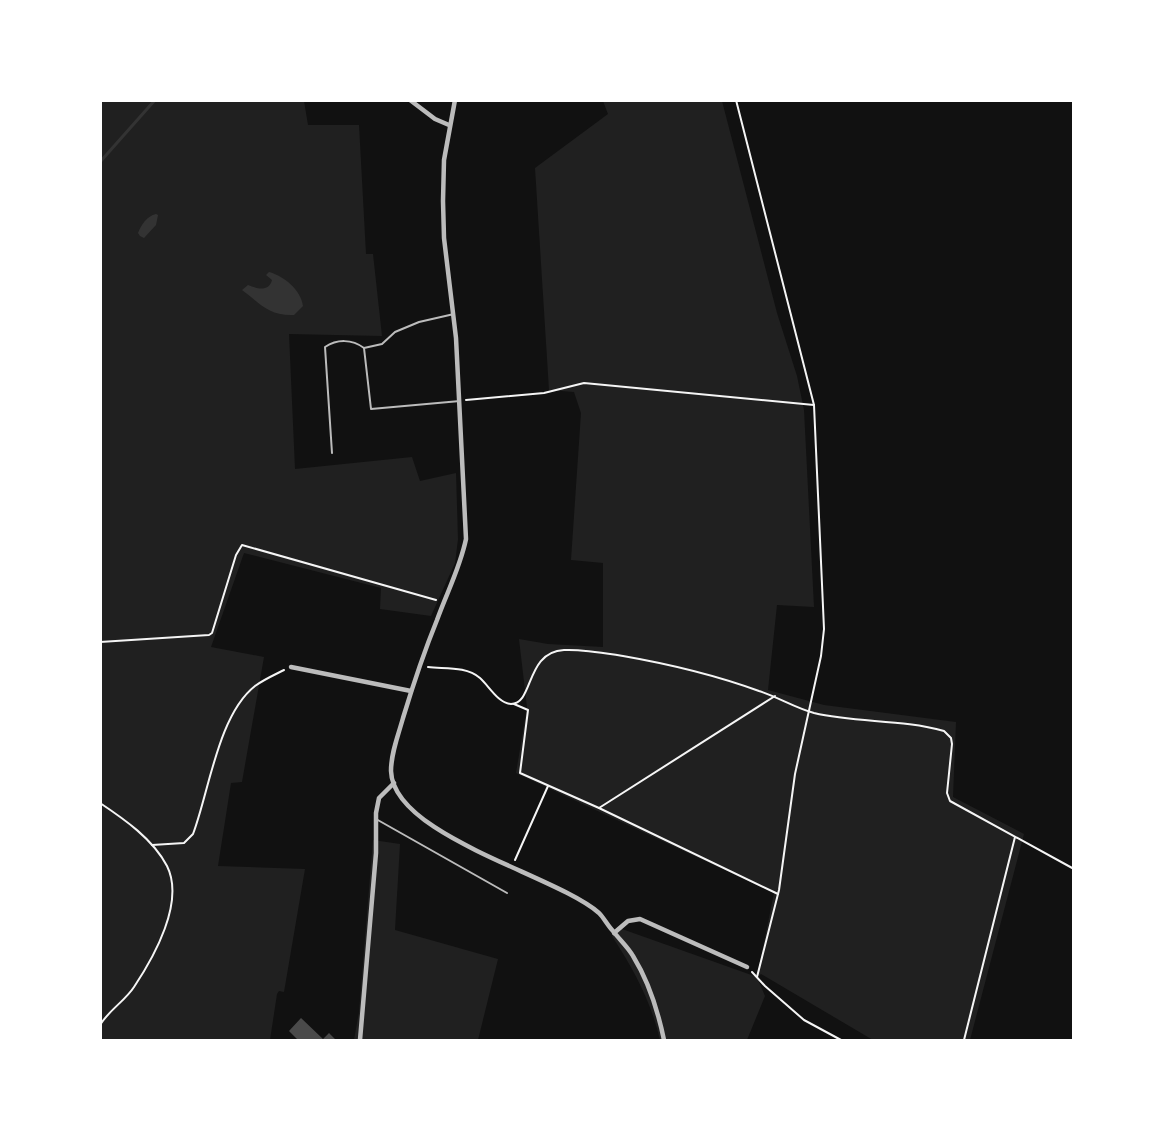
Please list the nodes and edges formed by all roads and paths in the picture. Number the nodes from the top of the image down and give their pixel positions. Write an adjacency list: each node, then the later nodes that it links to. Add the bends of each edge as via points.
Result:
1 (410, 100): 4 (street)
2 (454, 100): 4 (street)
3 (736, 100): 8 (path)
4 (449, 125): 5 (street, via 442,201)
5 (454, 314): 6 (lane, via 419,322 395,332 382,344); 7 (street)
6 (364, 348): 7 (lane, via 370,409); 9 (lane, via 349,341 325,347)
7 (460, 401): 8 (path, via 536,395 584,383); 10 (street, via 466,539)
8 (814, 405): 17 (path, via 824,629)
9 (332, 453)
10 (444, 603): 11 (path, via 242,545 208,636); 12 (street)
11 (100, 642)
12 (420, 666): 14 (street); 16 (path, via 474,673 504,702)
13 (291, 667): 14 (street); 24 (path, via 255,686 240,702 220,741 192,834 184,843)
14 (411, 692): 18 (street, via 393,752)
15 (775, 696): 16 (path, via 662,664 564,650 543,656 523,697); 17 (path); 21 (path)
16 (513, 703): 19 (path, via 528,710 520,773)
17 (808, 711): 23 (path, via 944,731 952,744 948,798 954,805); 28 (path)
18 (394, 783): 22 (street, via 379,798); 25 (street, via 411,808 431,825 461,844)
19 (548, 786): 21 (path); 25 (path)
20 (100, 803): 24 (path)
21 (599, 808): 28 (path)
22 (376, 819): 27 (lane); 33 (street)
23 (1015, 836): 26 (path); 36 (path)
24 (152, 845): 32 (path, via 167,867 172,902 159,942 134,986)
25 (512, 867): 29 (street, via 599,913)
26 (1074, 869)
27 (507, 893)
28 (778, 894): 31 (path)
29 (614, 933): 30 (street, via 628,921 640,920); 34 (street, via 632,954 650,989)
30 (747, 967): 31 (path)
31 (757, 977): 35 (path, via 804,1020)
32 (100, 1025)
33 (360, 1041)
34 (664, 1041)
35 (841, 1041)
36 (964, 1041)

